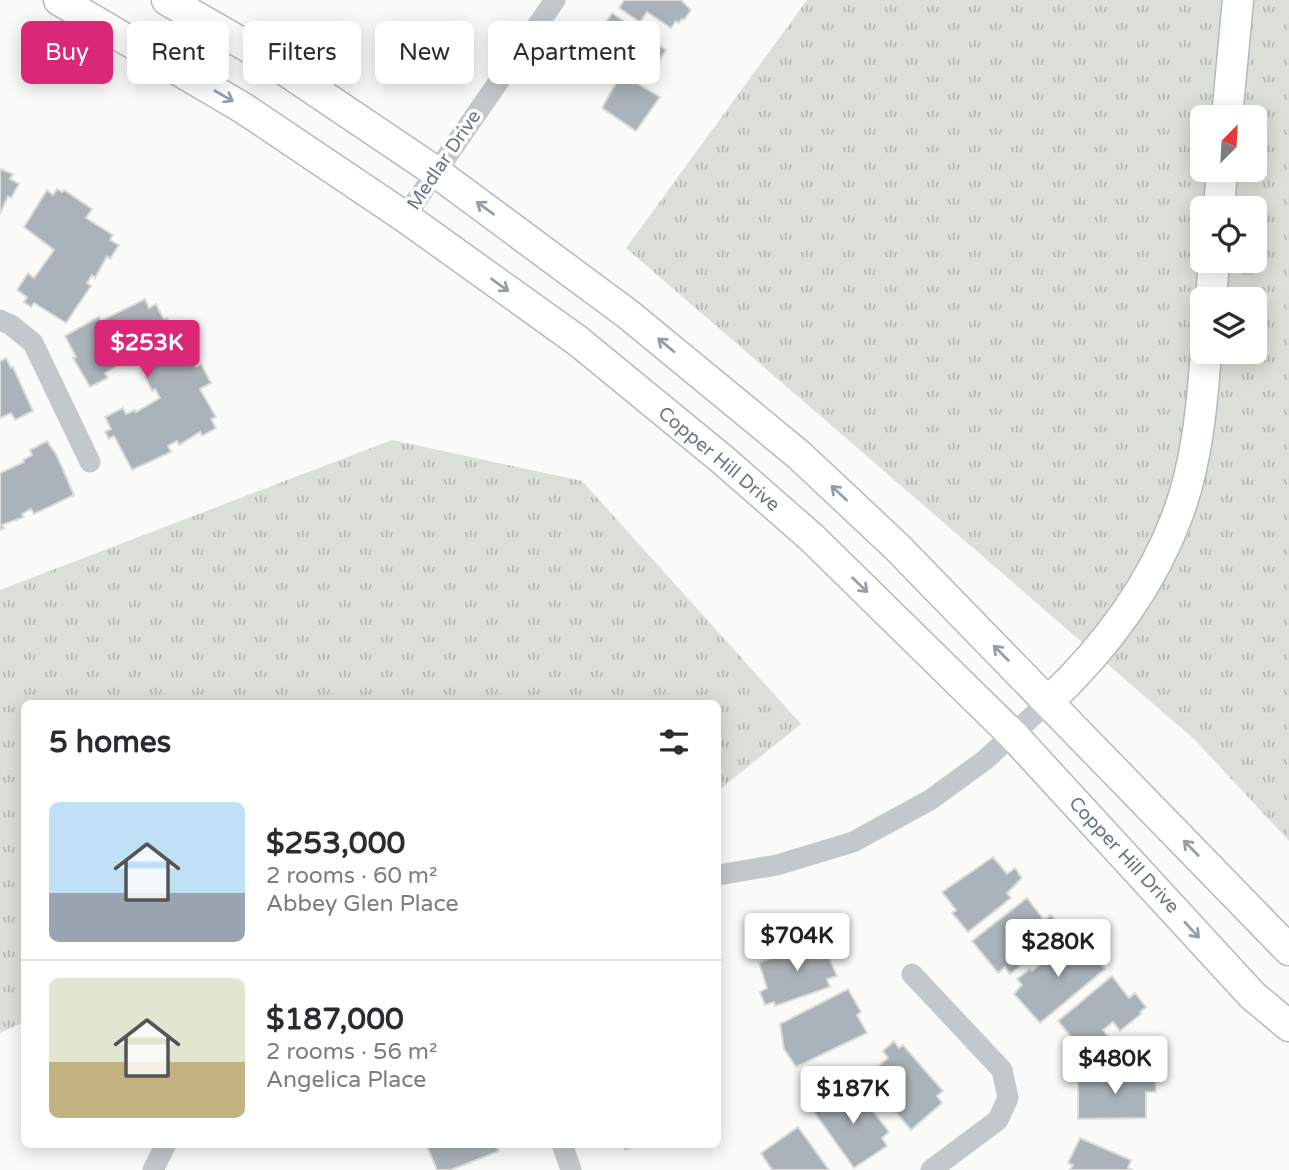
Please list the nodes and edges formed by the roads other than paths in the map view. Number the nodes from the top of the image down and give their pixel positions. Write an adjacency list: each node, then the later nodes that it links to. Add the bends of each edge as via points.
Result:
1 (59, 0): 7 (main road, Copper Hill Drive, one-way to 7, via 243,108)
2 (167, 0): 6 (main road, via 264,56)
3 (555, 0): 6 (street, Medlar Drive)
4 (1238, 0): 5 (main road)
5 (1228, 105)
6 (436, 172): 7 (street, Medlar Drive); 11 (main road, one-way to 6, via 799,455 629,315)
7 (405, 217): 12 (main road, Copper Hill Drive, one-way to 12, via 578,341 723,460 811,537)
8 (0, 320): 10 (street, via 33,343)
9 (1205, 364): 11 (main road, via 1194,454 1178,513 1154,570 1125,617)
10 (90, 462)
11 (1049, 701): 12 (street); 14 (main road, one-way to 11)
12 (1013, 735): 13 (street, via 930,800 853,842 777,865); 16 (main road, Copper Hill Drive, one-way to 16, via 1252,995)
13 (721, 874)
14 (1289, 950)
15 (912, 974): 21 (street, via 1002,1070 1008,1098 998,1120)
16 (1289, 1026)
17 (164, 1148): 19 (street)
18 (563, 1148): 20 (street)
19 (153, 1170)
20 (571, 1170)
21 (931, 1170)

